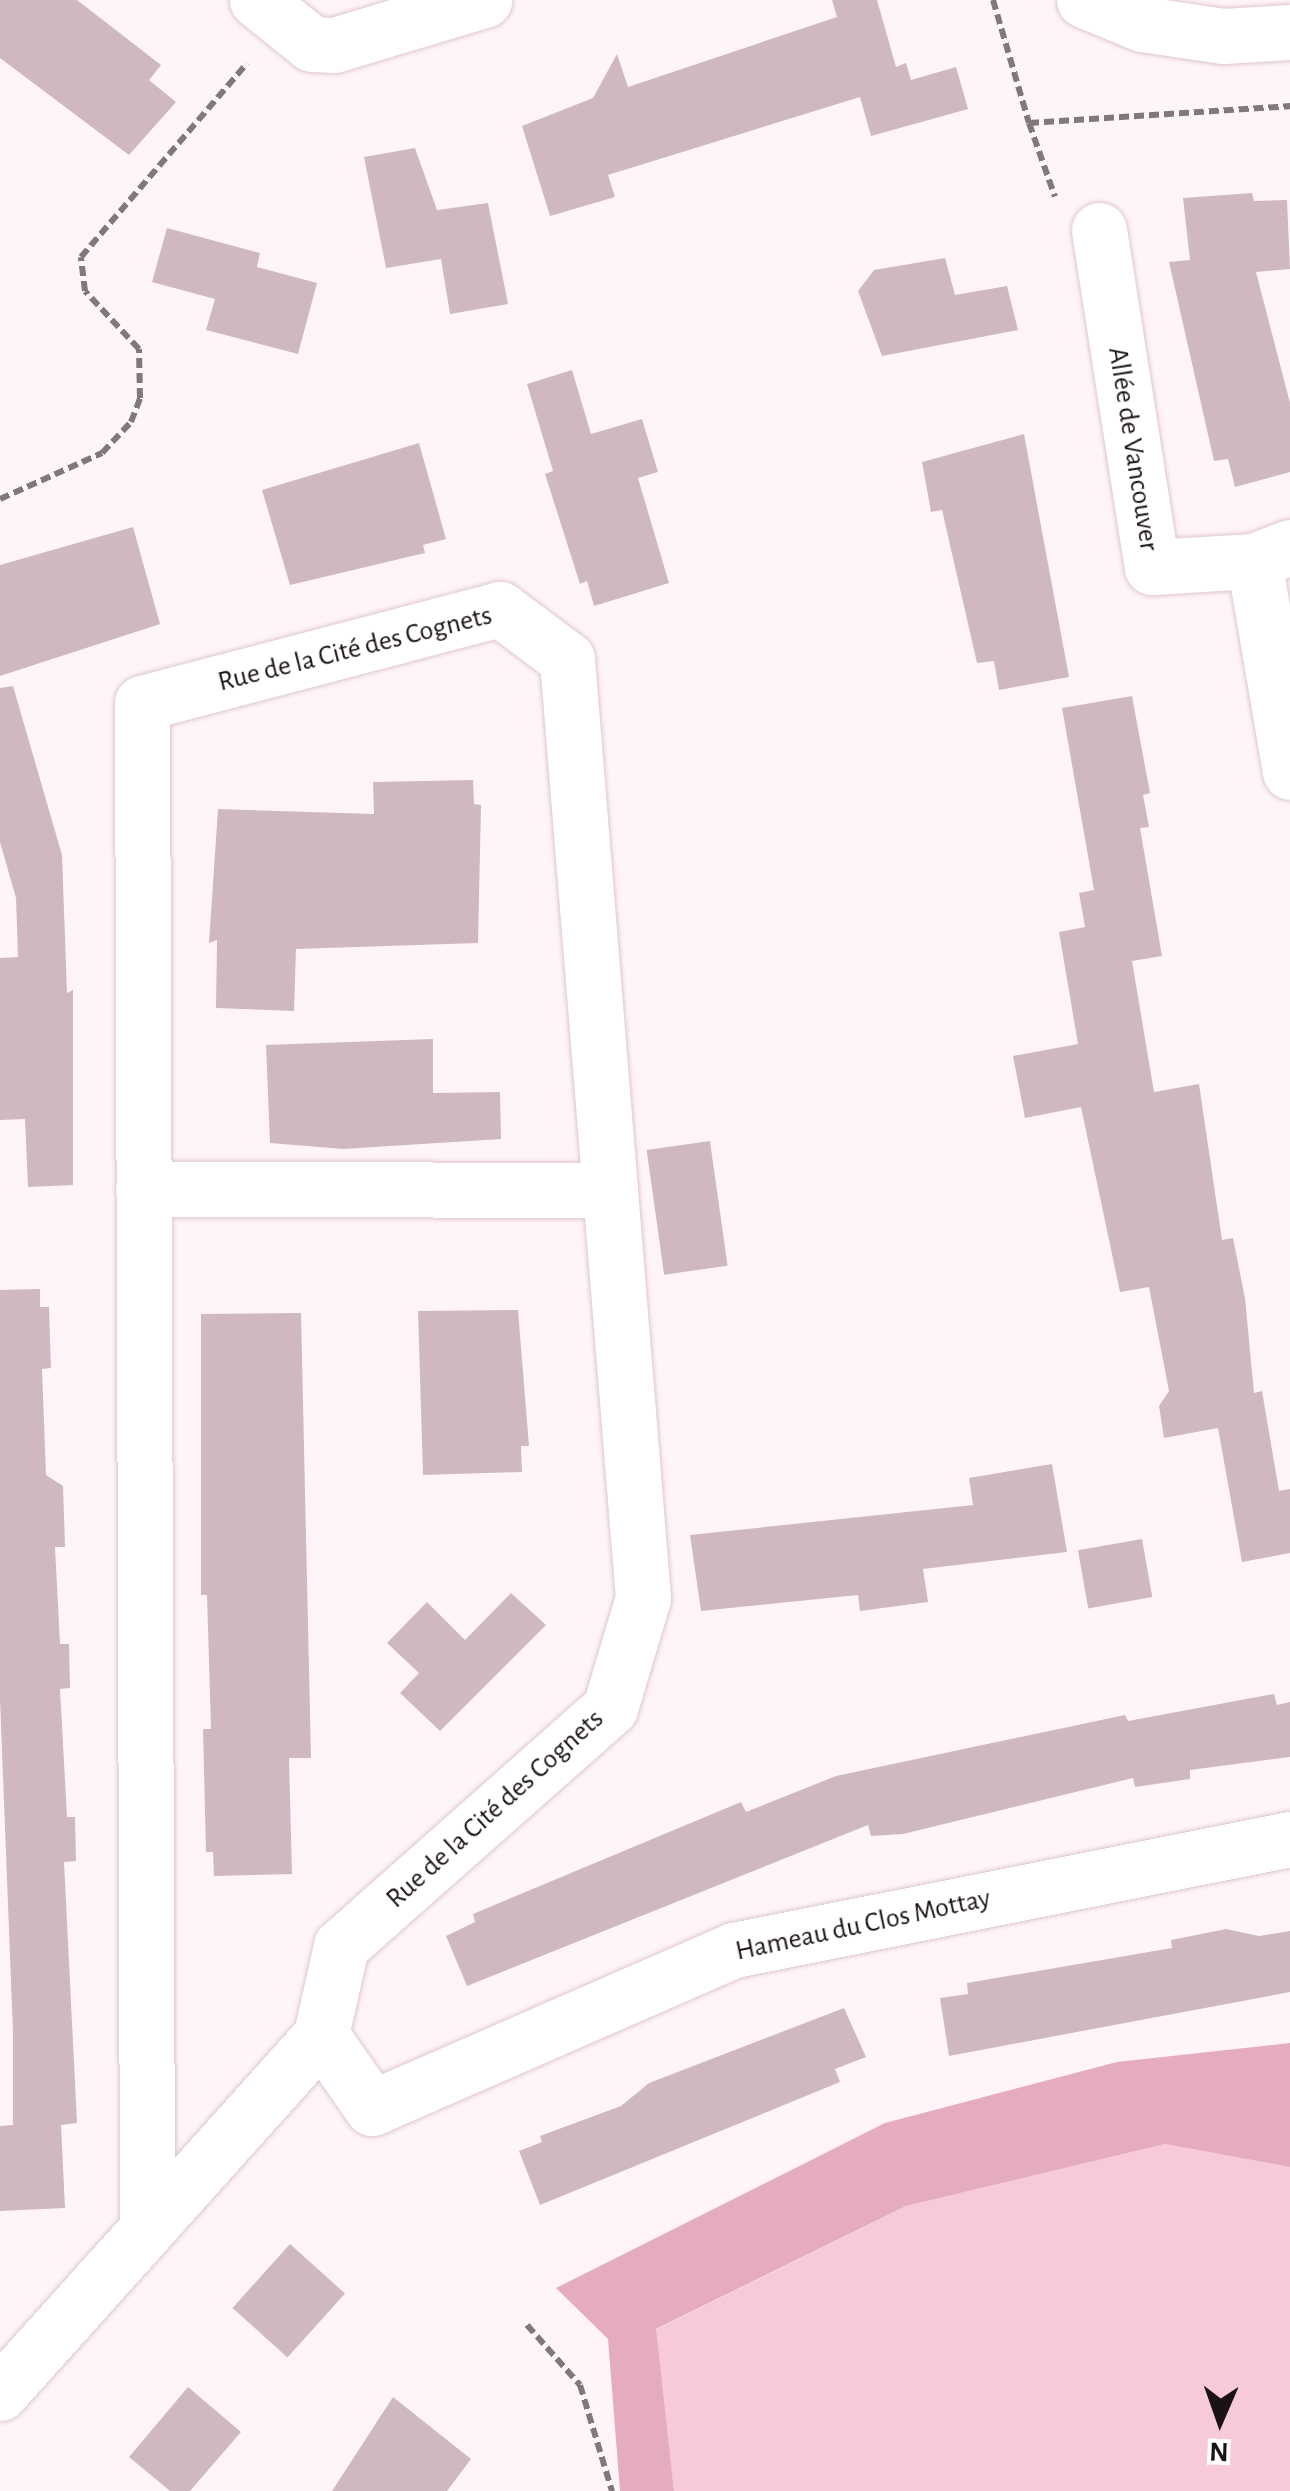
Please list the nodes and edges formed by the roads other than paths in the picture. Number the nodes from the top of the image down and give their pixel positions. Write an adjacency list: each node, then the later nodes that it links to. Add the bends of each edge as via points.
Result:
1 (484, 0): 3 (street, via 334,45 312,44)
2 (1084, 0): 4 (street, via 1158,26 1223,36)
3 (270, 10)
4 (1290, 32)
5 (1099, 230): 6 (street, Allée de Vancouver, via 1152,567)
6 (1272, 554): 7 (street, Allée de Vancouver)
7 (1290, 772)
8 (143, 1189): 9 (street); 9 (street, Rue de la Cité des Cognets, via 142,703 500,609 567,659); 12 (street, Rue de la Cité des Cognets)
9 (610, 1190): 11 (street, Rue de la Cité des Cognets, via 643,1598 610,1708 341,1946)
10 (1290, 1840): 11 (street, Hameau du Clos Mottay, via 734,1950 372,2108)
11 (321, 2034): 12 (street, Rue de la Cité des Cognets)
12 (146, 2229): 13 (street, Rue de la Cité des Cognets)
13 (0, 2392)

